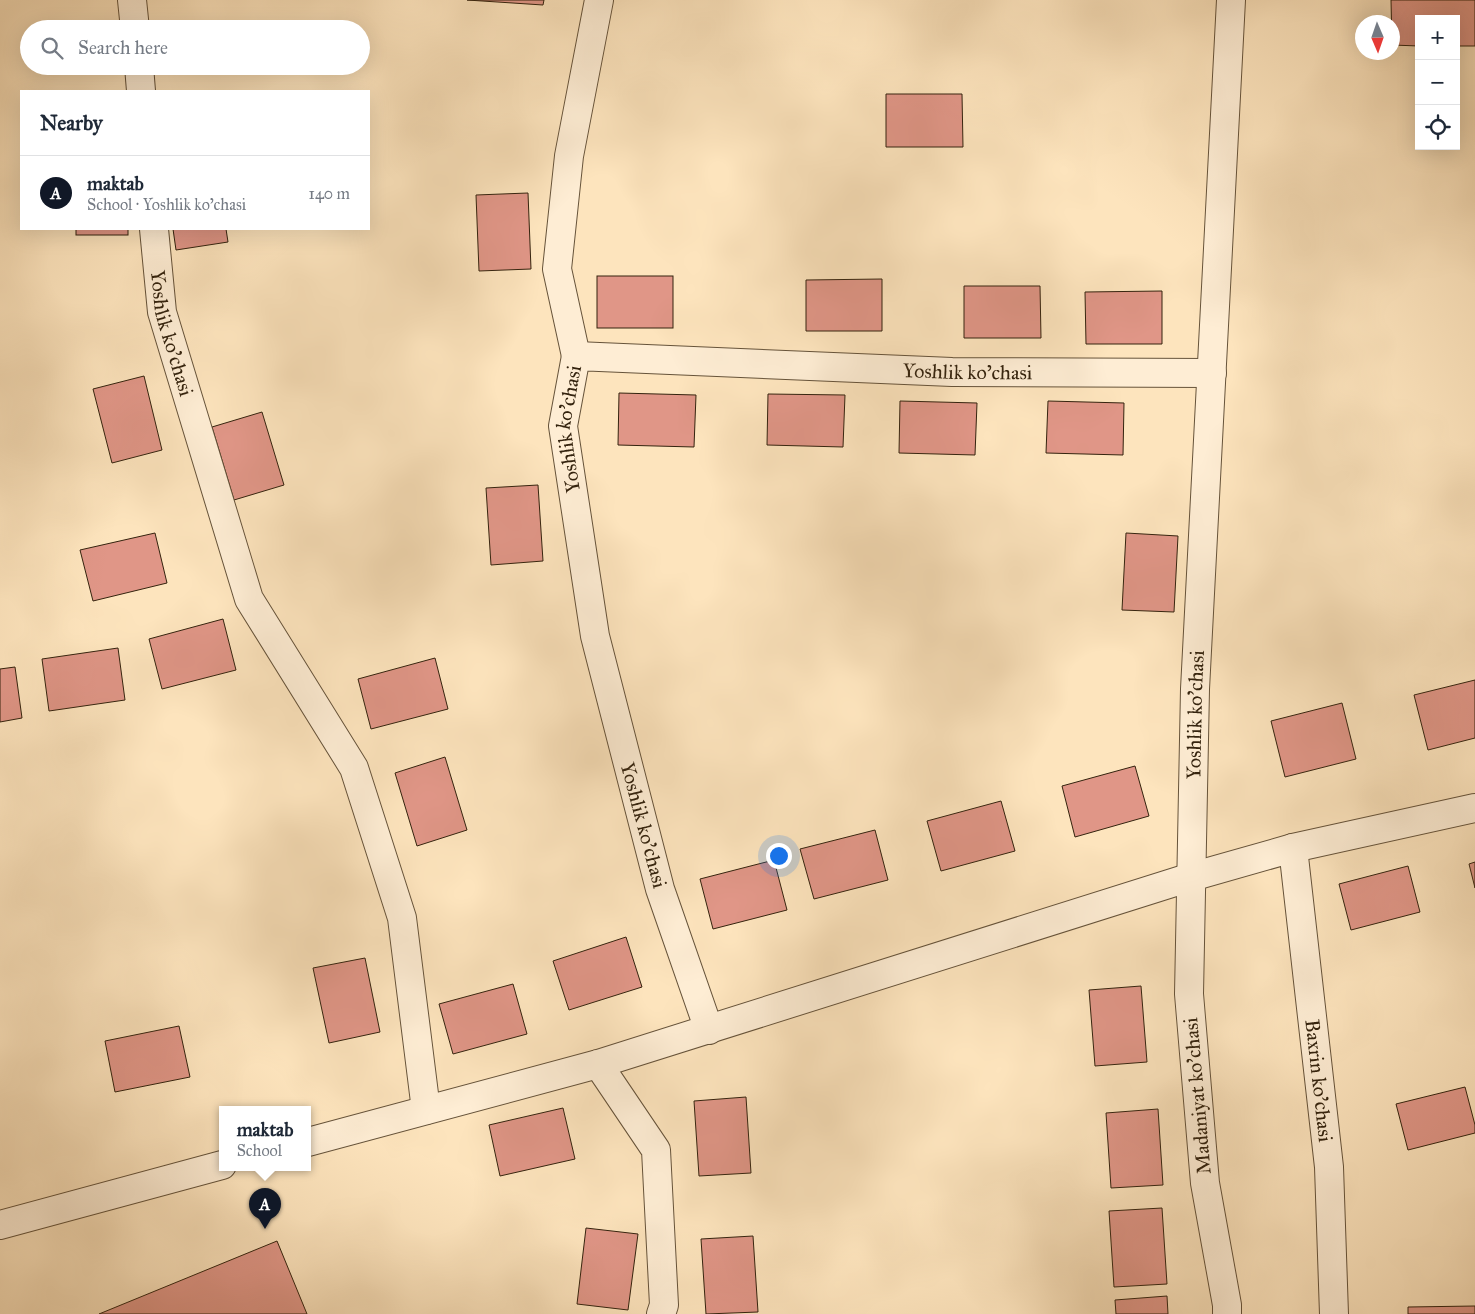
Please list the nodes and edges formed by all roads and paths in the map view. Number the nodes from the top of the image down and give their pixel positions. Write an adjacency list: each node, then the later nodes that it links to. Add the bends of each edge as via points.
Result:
1 (132, 0): 4 (street)
2 (599, 0): 8 (street, via 569,156 557,269)
3 (1231, 0): 9 (street, Yoshlik ko'chasi)
4 (134, 20)
5 (139, 75): 6 (street)
6 (141, 90)
7 (154, 230): 15 (street, Yoshlik ko'chasi, via 162,312 248,599 354,768 402,918)
8 (576, 356): 9 (street, Yoshlik ko'chasi, via 952,372); 13 (street, Yoshlik ko'chasi, via 563,426 595,636 660,889)
9 (1212, 373): 12 (street, Yoshlik ko'chasi, via 1195,689)
10 (1475, 808): 11 (street)
11 (1293, 848): 12 (street); 21 (street, Baxrin ko'chasi, via 1329,1167)
12 (1191, 876): 13 (street); 20 (street, Madaniyat ko'chasi, via 1188,994 1205,1183)
13 (709, 1030): 14 (street)
14 (598, 1064): 15 (street); 19 (street, via 656,1150)
15 (426, 1110): 16 (street)
16 (311, 1141)
17 (219, 1166): 18 (street)
18 (0, 1225)
19 (662, 1314)
20 (1227, 1314)
21 (1334, 1314)

